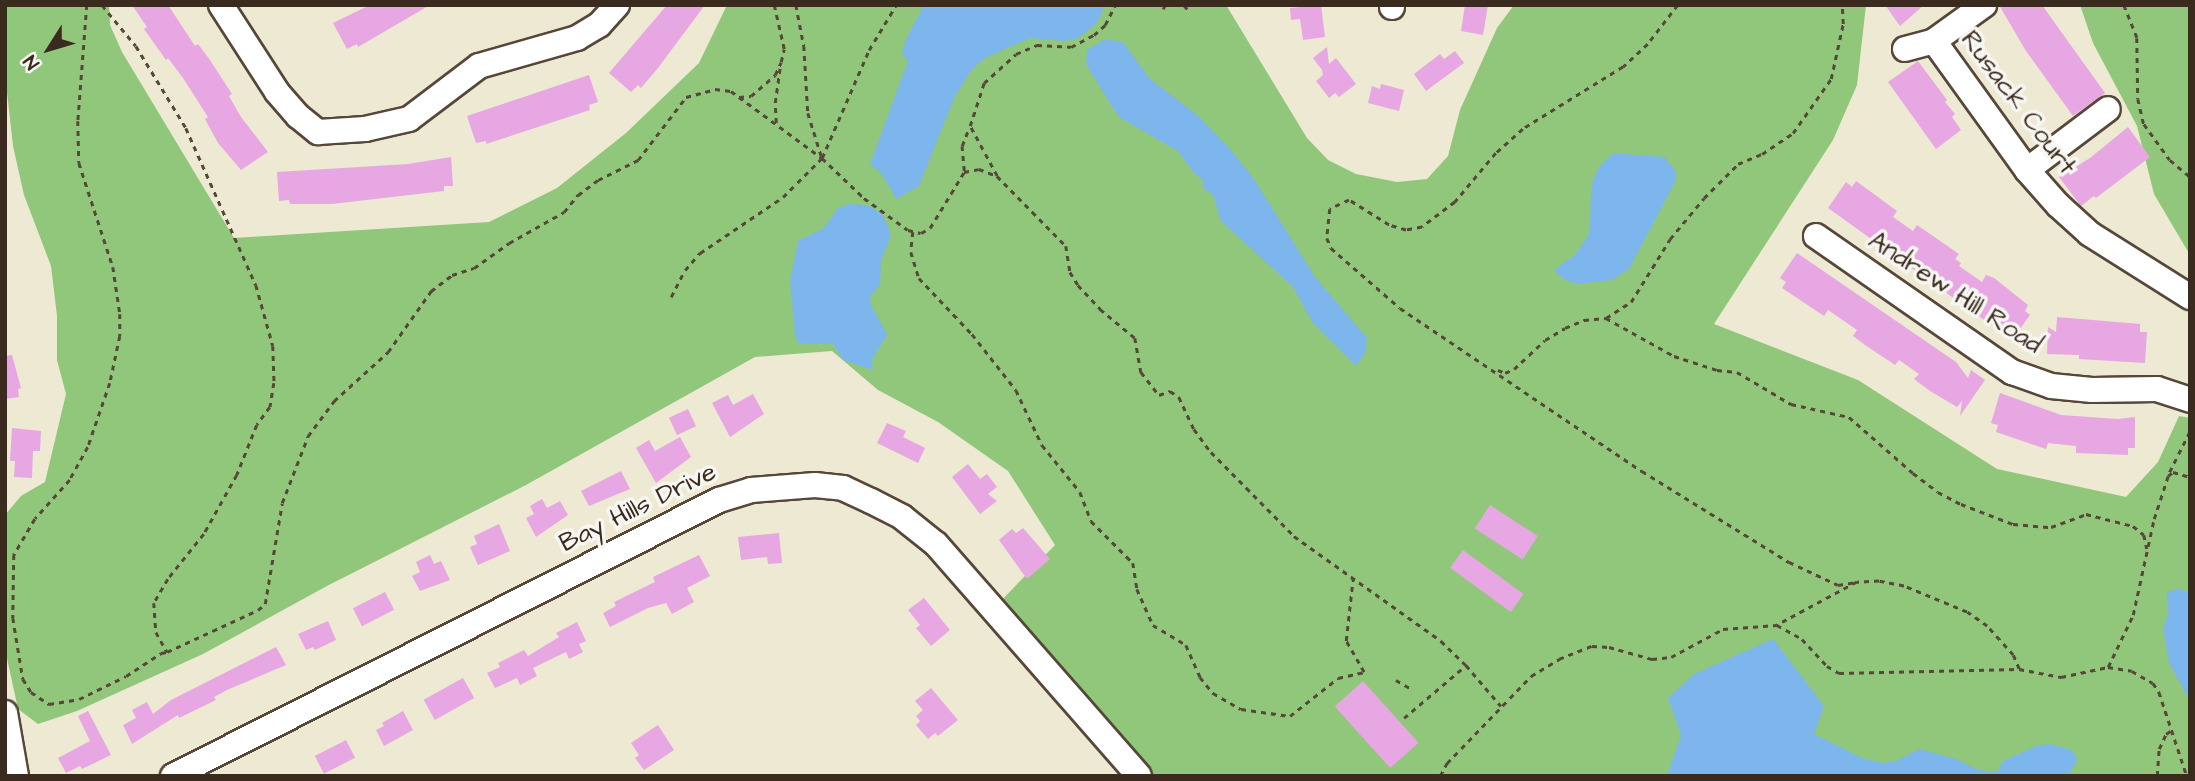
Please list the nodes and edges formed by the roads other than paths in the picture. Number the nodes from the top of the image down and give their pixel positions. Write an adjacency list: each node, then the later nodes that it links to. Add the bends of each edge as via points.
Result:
1 (221, 5): 2 (street, via 277,92 318,132 365,129 409,119 479,66 577,38)
2 (617, 5)
3 (1984, 5): 4 (street)
4 (1934, 41): 5 (street); 7 (street, Rusack Court)
5 (1905, 49)
6 (2108, 109): 7 (street)
7 (2027, 170): 9 (street, Rusack Court, via 2090,234)
8 (1816, 236): 10 (street, Andrew Hill Road, via 2012,372 2050,386 2157,388)
9 (2190, 298)
10 (2190, 400)
11 (5, 713): 12 (street)
12 (16, 776)
13 (173, 776): 14 (street, Bay Hills Drive, via 719,500 751,489 815,485 843,488 902,516 936,544)
14 (1139, 776)

